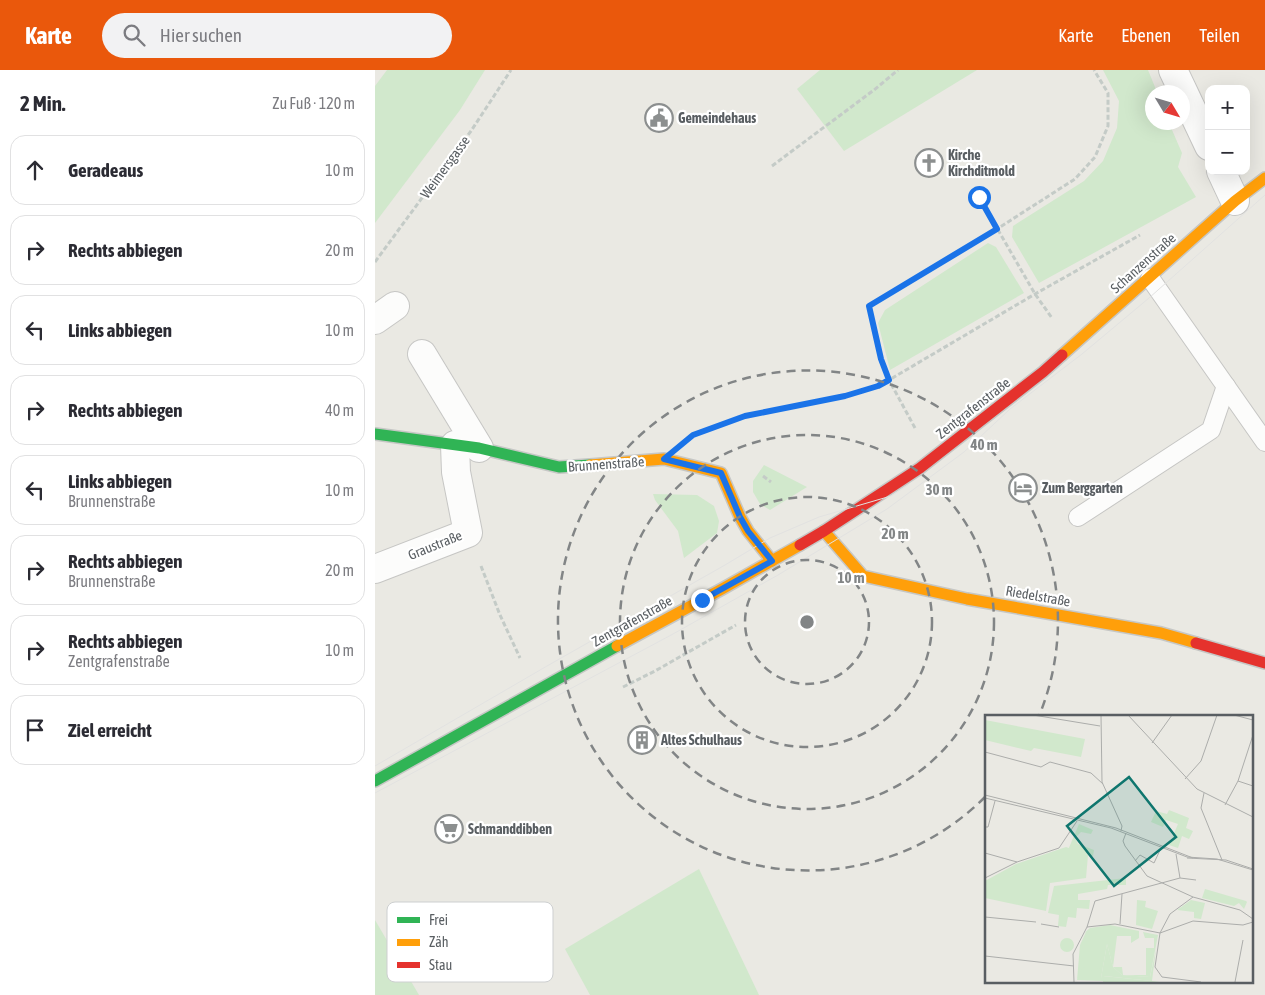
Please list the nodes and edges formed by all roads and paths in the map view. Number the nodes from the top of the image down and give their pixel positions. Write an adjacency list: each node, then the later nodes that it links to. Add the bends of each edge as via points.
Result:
1 (511, 70): 13 (path, Weimersgasse, via 471,131)
2 (897, 70): 6 (path)
3 (1093, 70): 11 (path, via 1108,93 1108,126 1095,157 1075,179)
4 (1173, 70): 5 (street)
5 (1205, 138)
6 (772, 166)
7 (1223, 175): 10 (street)
8 (1265, 178): 10 (street, Schanzenstraße)
9 (979, 197): 11 (path)
10 (1235, 202): 14 (street, Schanzenstraße)
11 (997, 229): 15 (path); 18 (path, via 869,306)
12 (1144, 232): 15 (path)
13 (375, 262)
14 (1150, 278): 17 (street, Schanzenstraße); 19 (lane)
15 (1035, 294): 18 (path)
16 (422, 354): 22 (street)
17 (1043, 372): 24 (street, Zentgrafenstraße)
18 (889, 380): 23 (path, via 845,396 745,416 693,435); 24 (path)
19 (1226, 386): 21 (lane); 25 (lane, via 1211,430)
20 (375, 434): 22 (street, Brunnenstraße)
21 (1265, 442)
22 (467, 446): 23 (street, Brunnenstraße, via 559,467); 27 (street, Graustraße, via 456,472)
23 (664, 459): 28 (street, Brunnenstraße, via 721,473 748,531)
24 (932, 459): 26 (street, Zentgrafenstraße)
25 (1078, 516)
26 (824, 530): 28 (street, Zentgrafenstraße); 31 (street, Riedelstraße, via 863,576 967,599 1161,633)
27 (468, 533): 29 (street, Graustraße); 30 (path)
28 (772, 561): 32 (street, Zentgrafenstraße)
29 (375, 569)
30 (520, 658)
31 (1265, 663)
32 (376, 778)

